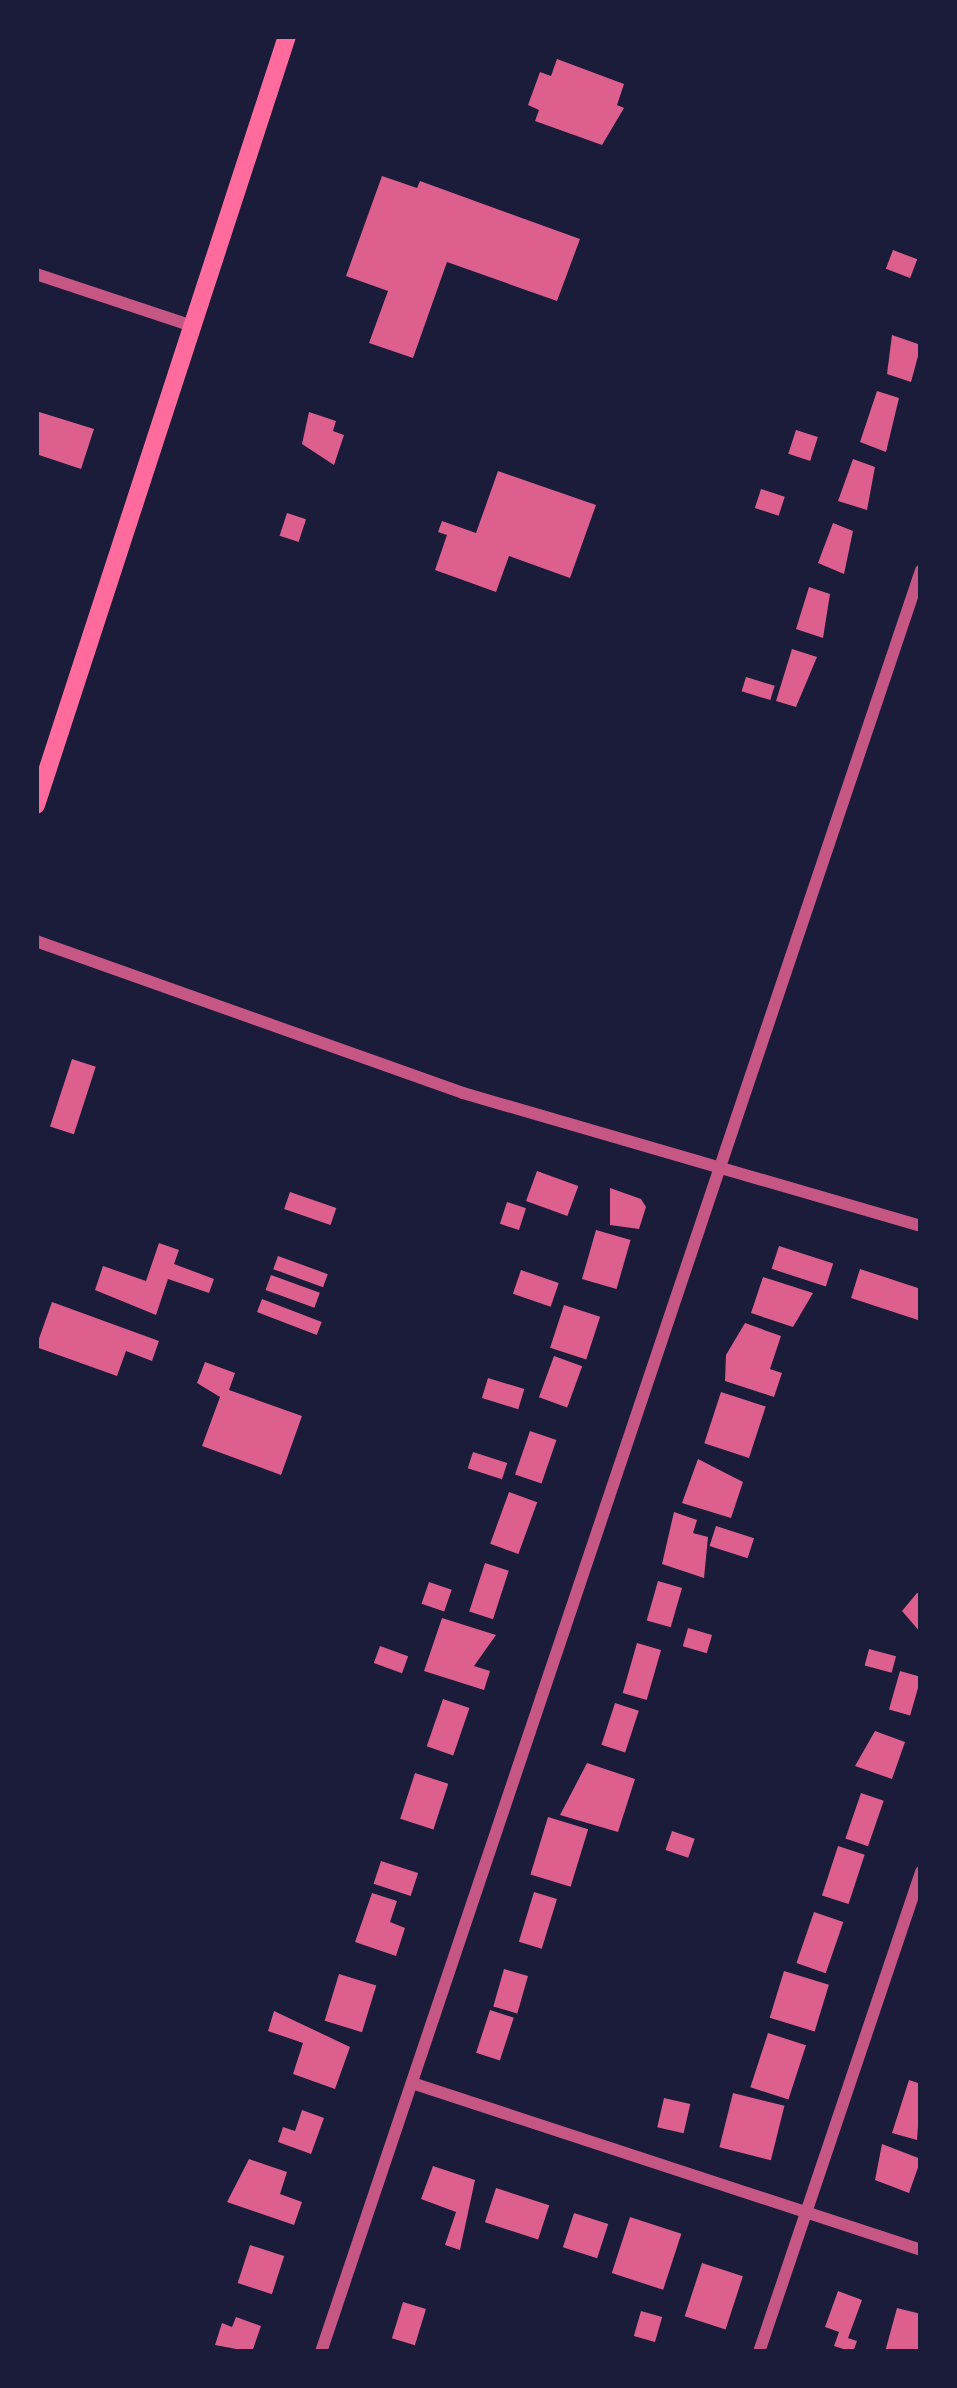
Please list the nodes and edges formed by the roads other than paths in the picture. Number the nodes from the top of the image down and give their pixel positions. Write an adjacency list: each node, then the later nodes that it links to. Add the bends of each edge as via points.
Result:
1 (287, 36): 3 (main road)
2 (36, 274): 3 (street)
3 (192, 326): 5 (main road)
4 (921, 569): 7 (street)
5 (36, 806)
6 (36, 941): 7 (street, via 463,1093)
7 (722, 1163): 8 (street); 10 (street)
8 (921, 1226)
9 (921, 1872): 11 (street)
10 (412, 2083): 11 (street); 13 (street)
11 (807, 2213): 12 (street); 14 (street)
12 (921, 2249)
13 (321, 2352)
14 (759, 2352)

